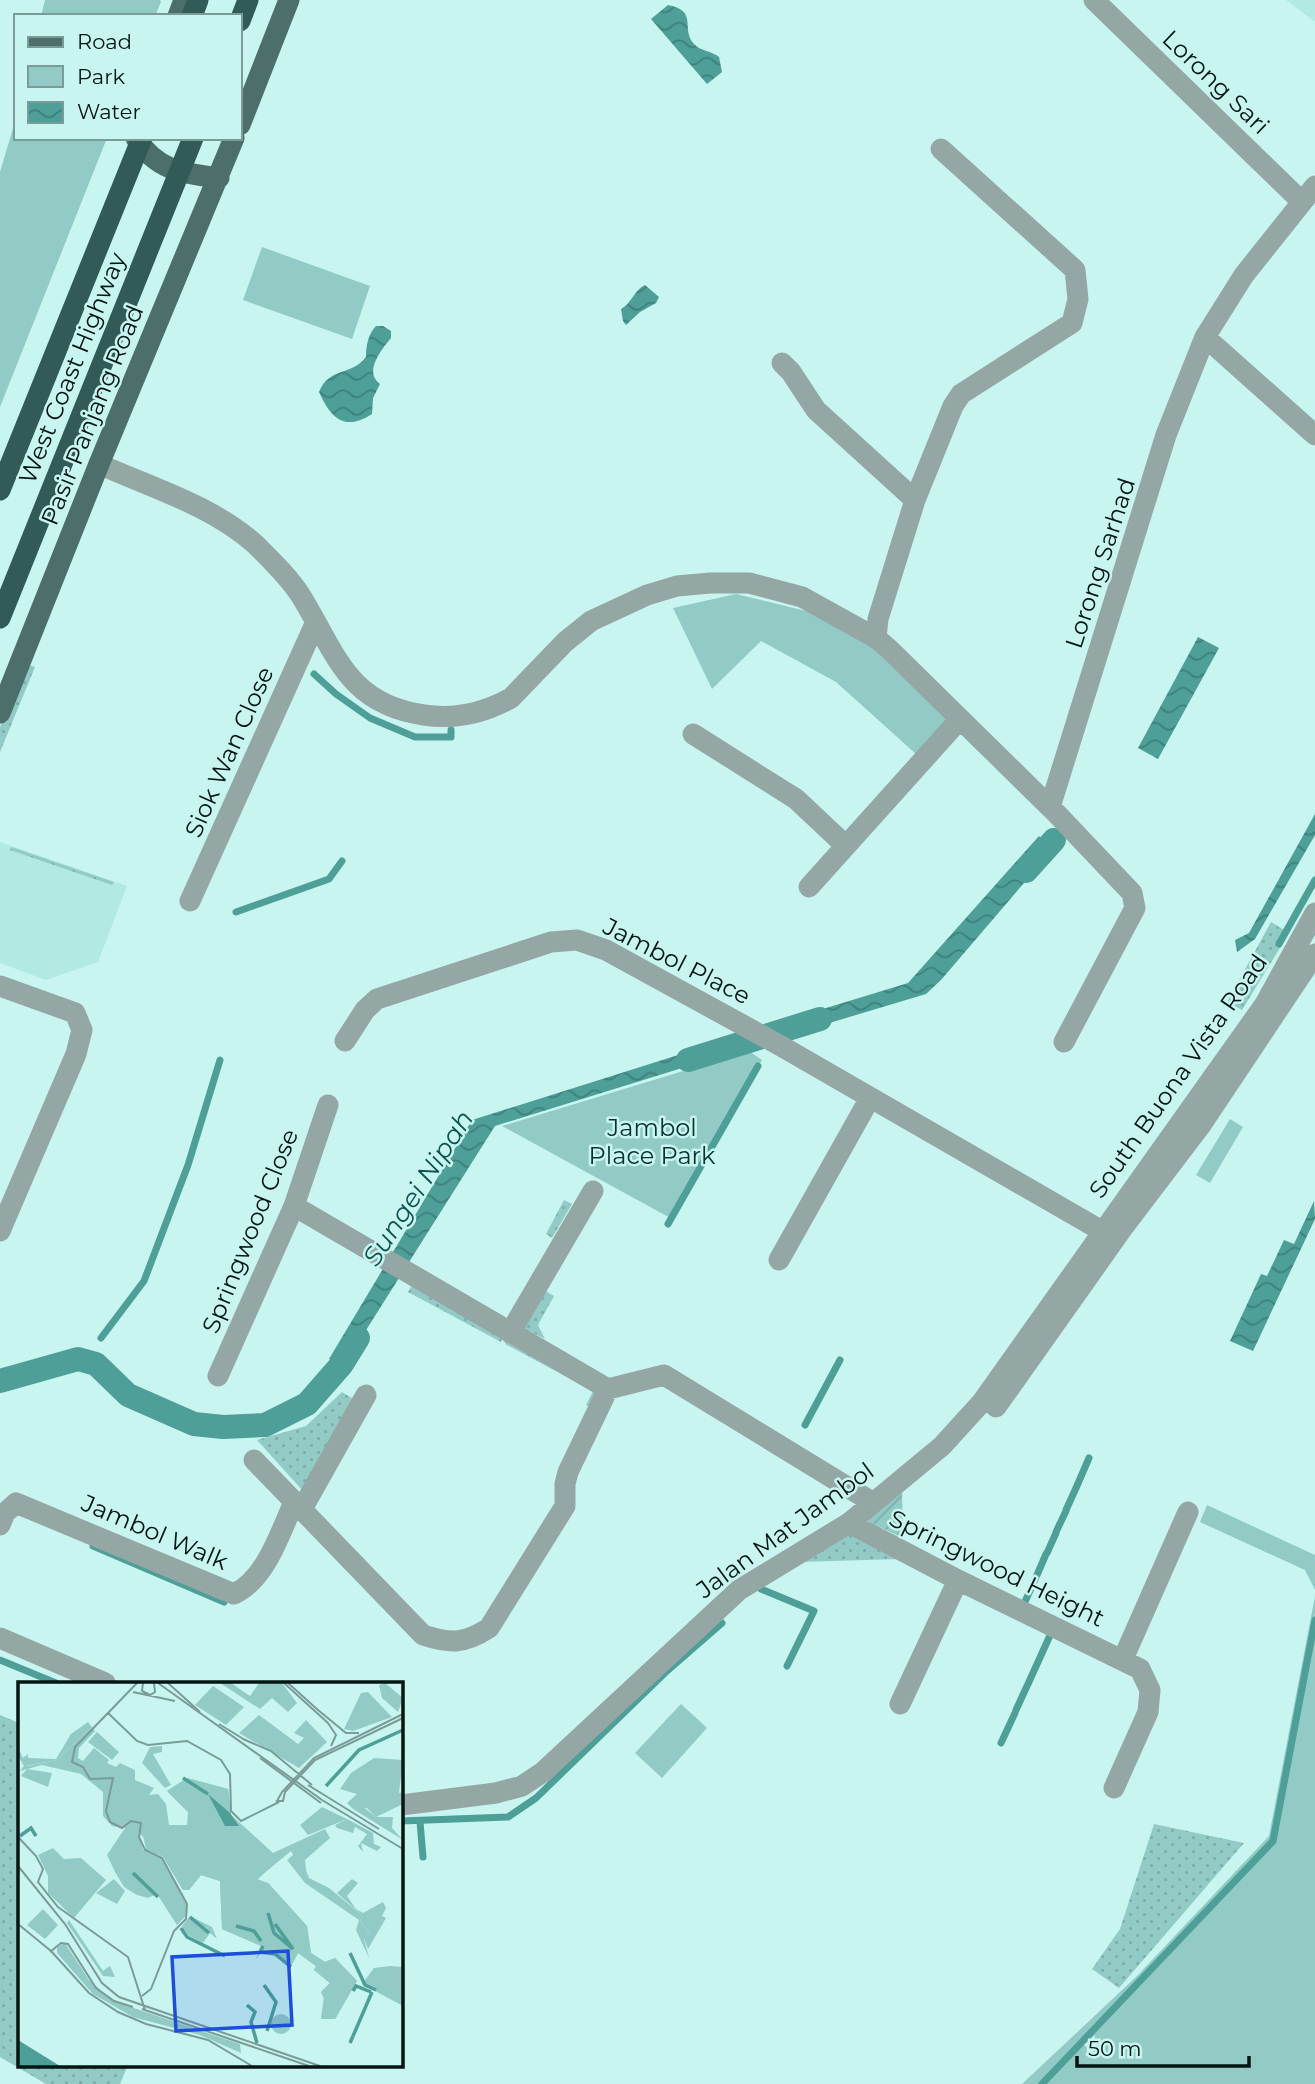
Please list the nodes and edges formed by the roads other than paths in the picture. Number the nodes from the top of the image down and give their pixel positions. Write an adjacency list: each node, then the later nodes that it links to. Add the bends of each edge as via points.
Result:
1 (289, 0): 3 (main road)
2 (1094, 0): 11 (street, Lorong Sari)
3 (242, 120)
4 (133, 140): 16 (main road)
5 (136, 140): 10 (main road, via 170,170)
6 (141, 140): 17 (highway, West Coast Highway, bridge)
7 (192, 140): 19 (highway, West Coast Highway, bridge)
8 (233, 140): 10 (main road, Pasir Panjang Road)
9 (941, 149): 18 (street, via 1075,270 1078,299 1072,323 961,394)
10 (219, 178): 15 (main road, Pasir Panjang Road)
11 (1308, 194): 12 (street, Lorong Sarhad, via 1244,275)
12 (1205, 337): 14 (street); 25 (street, Lorong Sarhad, via 1166,435)
13 (782, 363): 18 (street, via 816,410)
14 (1315, 435)
15 (99, 464): 20 (street, via 191,503 253,542 294,587); 22 (main road, Pasir Panjang Road)
16 (0, 466)
17 (0, 490)
18 (915, 500): 21 (street)
19 (0, 618)
20 (315, 624): 21 (street, via 334,657 374,700 412,714 438,717 488,710 511,698 591,621 677,586 749,583 802,597); 28 (street, Siok Wan Close)
21 (876, 638): 23 (street)
22 (0, 713)
23 (960, 719): 25 (street); 26 (street)
24 (693, 734): 26 (street, via 796,799)
25 (1050, 807): 33 (street, via 1132,893 1135,908)
26 (846, 846): 27 (street)
27 (809, 887)
28 (190, 901)
29 (1315, 913): 39 (street, South Buona Vista Road, via 1265,1004)
30 (1315, 954): 45 (street, via 1200,1125)
31 (0, 986): 38 (street, via 75,1013 82,1030 76,1054)
32 (345, 1041): 34 (street, Jambol Place, via 377,999 551,942 577,940 606,950)
33 (1065, 1042)
34 (870, 1098): 39 (street, Jambol Place); 40 (street)
35 (328, 1105): 37 (street, Springwood Close)
36 (593, 1191): 41 (street)
37 (294, 1206): 41 (street); 42 (street, Springwood Close)
38 (0, 1231)
39 (1102, 1231): 47 (street, Jalan Mat Jambol, via 982,1402 942,1446)
40 (779, 1260)
41 (509, 1332): 43 (street)
42 (218, 1376)
43 (608, 1389): 47 (street, via 664,1375); 48 (street, via 568,1472 565,1506 489,1628 475,1637 446,1643 423,1635)
44 (366, 1395): 48 (street)
45 (996, 1407)
46 (254, 1461): 48 (street)
47 (872, 1502): 50 (street, Jalan Mat Jambol)
48 (298, 1506): 51 (street, Jambol Walk, via 264,1566 247,1588 234,1594 16,1503)
49 (1188, 1512): 54 (street)
50 (849, 1523): 52 (street, Springwood Height); 58 (street, Jalan Mat Jambol, via 739,1590 543,1772 522,1786)
51 (0, 1525)
52 (958, 1580): 54 (street, Springwood Height); 56 (street)
53 (0, 1638): 55 (street)
54 (1123, 1659): 57 (street, Springwood Height, via 1140,1669 1150,1690 1148,1712)
55 (103, 1682)
56 (900, 1704)
57 (1114, 1788)
58 (402, 1805)

